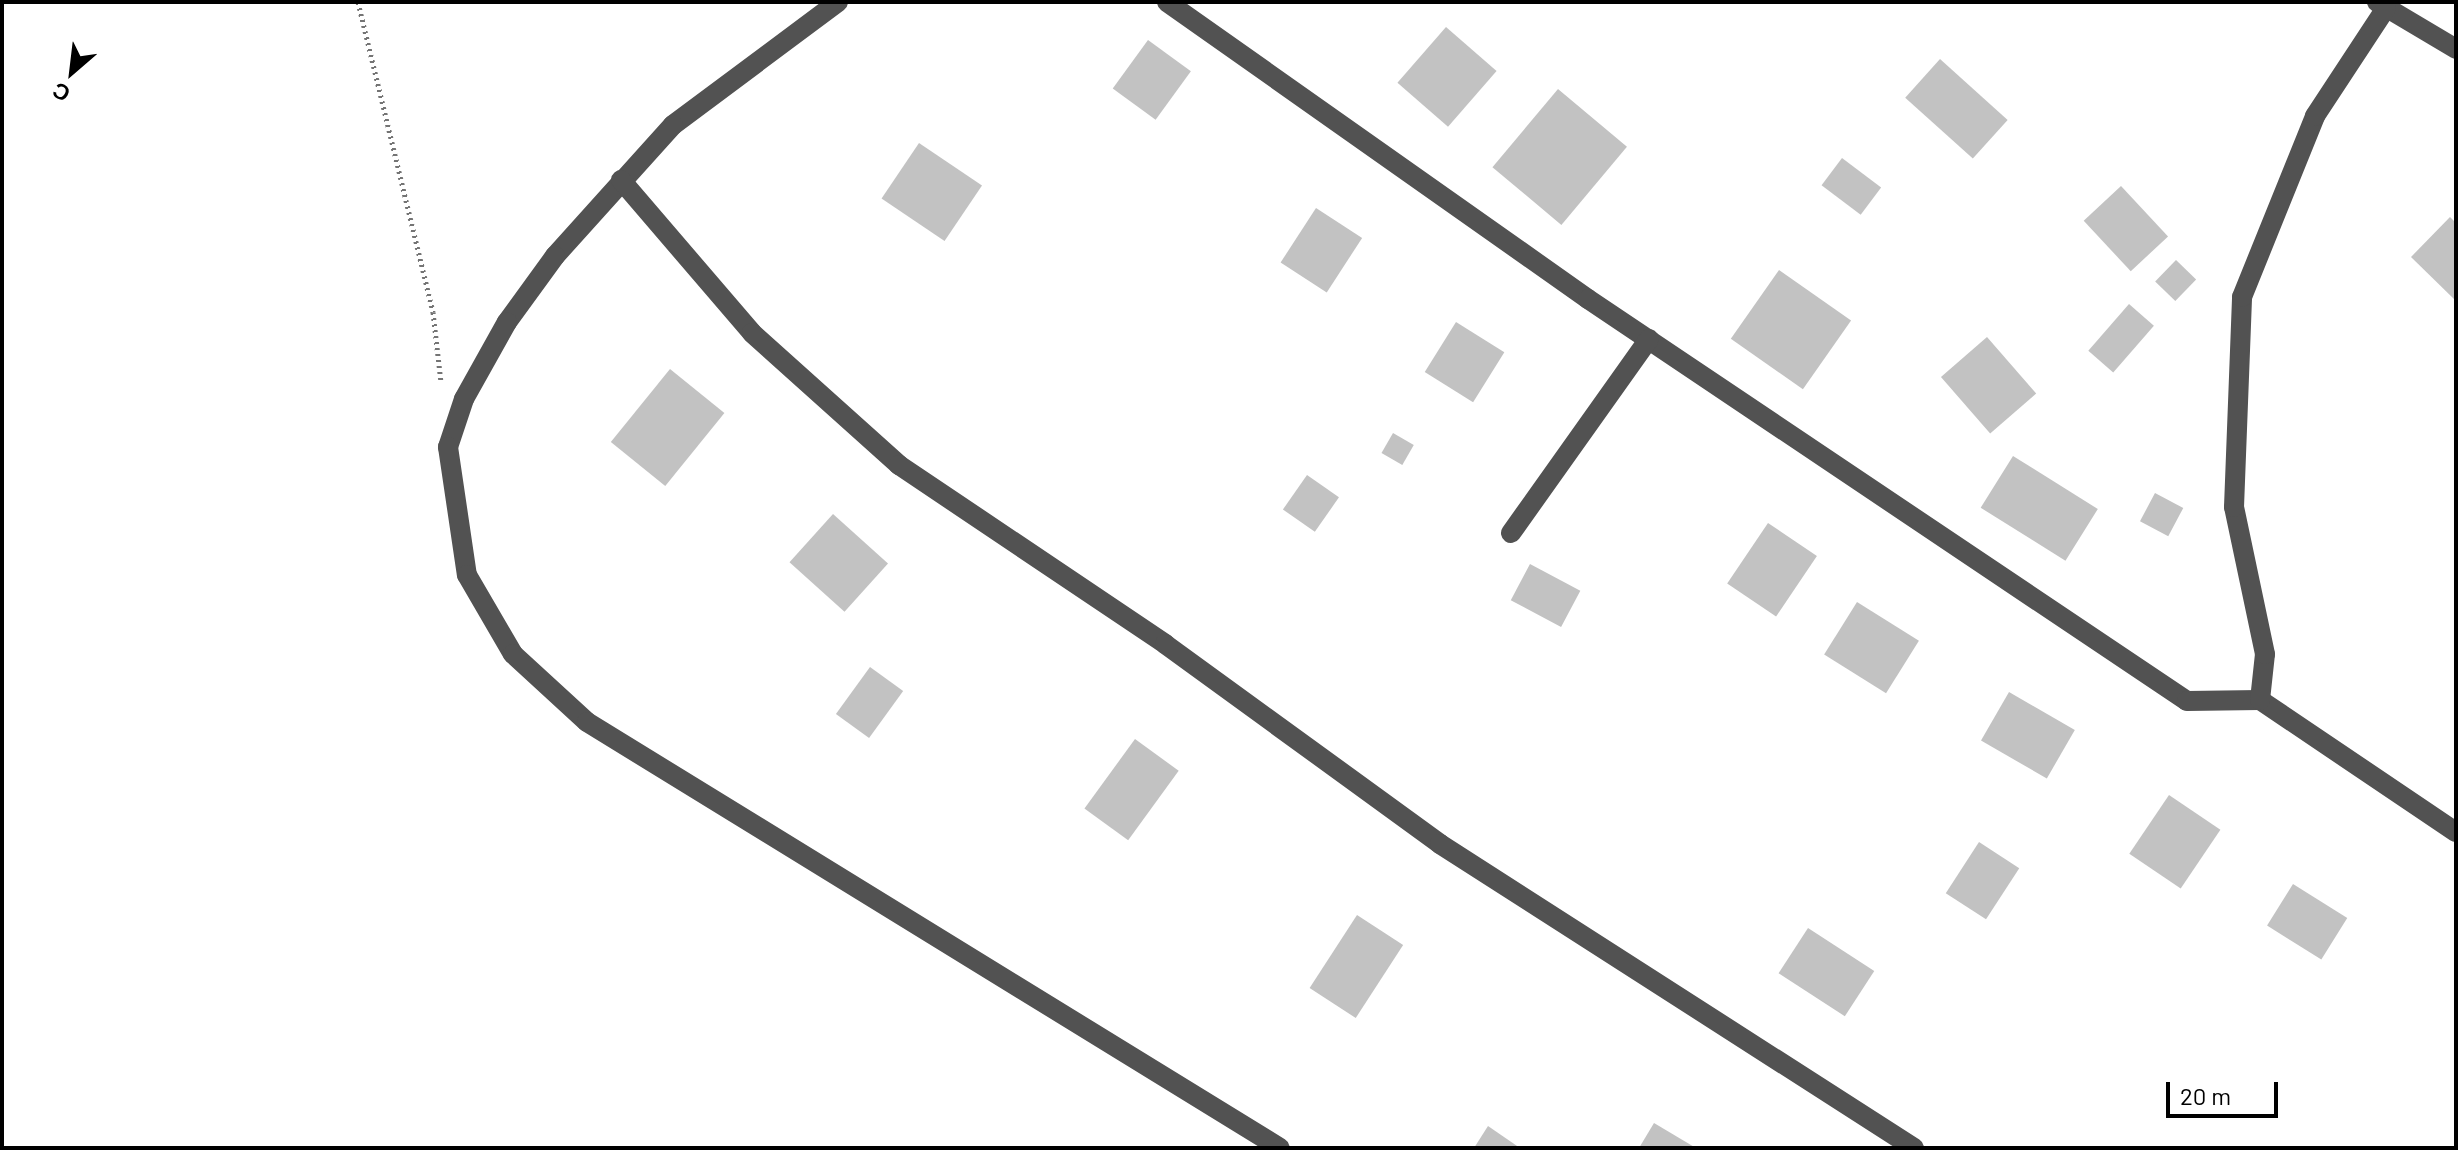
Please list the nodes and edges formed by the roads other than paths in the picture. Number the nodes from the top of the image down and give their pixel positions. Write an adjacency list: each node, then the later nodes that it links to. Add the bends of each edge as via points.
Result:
1 (838, 2): 5 (street, via 673,125)
2 (1167, 2): 6 (street)
3 (2381, 5): 4 (street); 8 (street, via 2315,116 2242,297 2234,507 2265,654)
4 (2456, 49)
5 (621, 180): 10 (street, via 507,322 448,447 467,575 513,654 587,722); 11 (street, via 752,333 899,465 1165,644 1440,844)
6 (1649, 339): 7 (street); 8 (street, via 2187,701)
7 (1511, 533)
8 (2260, 700): 9 (street)
9 (2456, 832)
10 (1280, 1148)
11 (1914, 1148)

